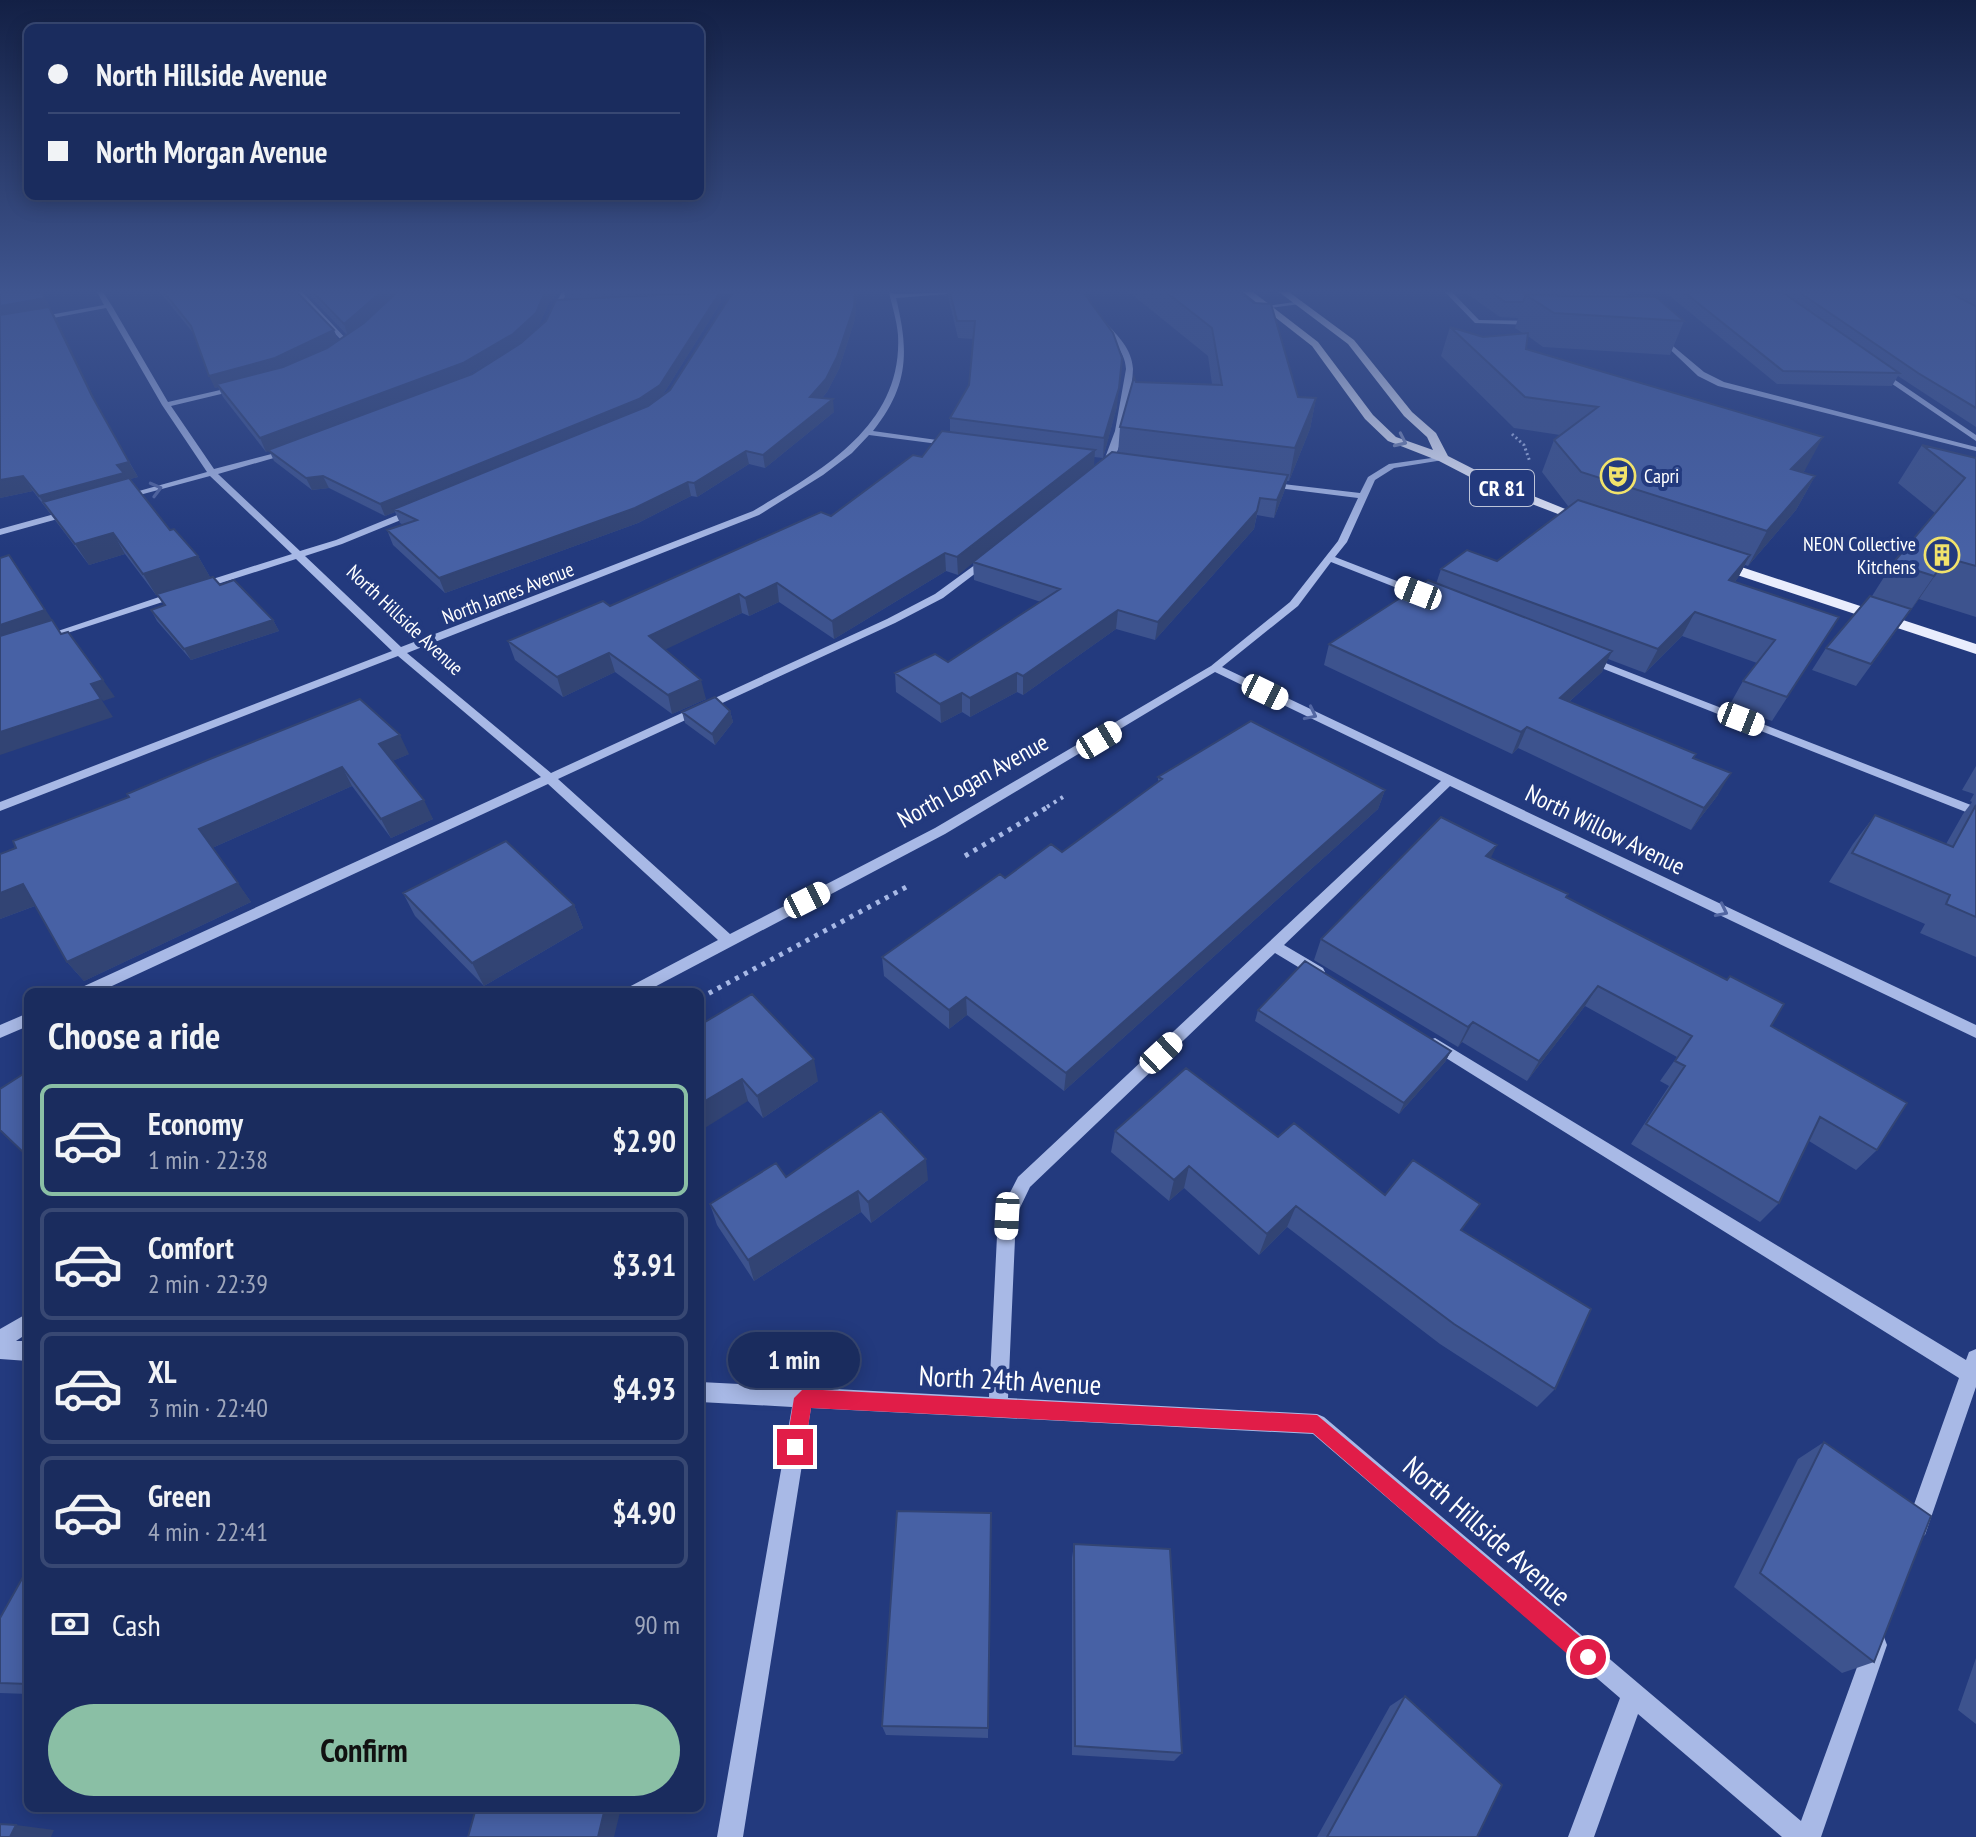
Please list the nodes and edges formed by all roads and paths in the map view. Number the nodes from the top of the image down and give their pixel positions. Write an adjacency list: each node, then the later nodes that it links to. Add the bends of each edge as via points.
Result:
1 (150, 378): 9 (street, North Hillside Avenue)
2 (900, 378): 10 (street, North James Avenue)
3 (1127, 378): 18 (street)
4 (1340, 378): 16 (main road, CR 81, one-way to 16, via 1392,439)
5 (1381, 378): 16 (main road, CR 81, via 1408,414 1432,435)
6 (1708, 378): 15 (street)
7 (1889, 378): 12 (street)
8 (250, 384): 9 (street)
9 (166, 405): 21 (street, North Hillside Avenue)
10 (870, 433): 13 (street); 36 (street, North James Avenue, via 756,513)
11 (1512, 434): 17 (path, via 1524,445)
12 (1976, 439)
13 (958, 445)
14 (303, 446): 21 (street)
15 (1976, 449)
16 (1443, 458): 23 (street, North Logan Avenue, via 1379,472); 27 (main road, CR 81, via 1497,486)
17 (1530, 462)
18 (1109, 463): 19 (street); 20 (street)
19 (1125, 465)
20 (1096, 467)
21 (213, 474): 24 (street, one-way to 21); 30 (street, North Hillside Avenue)
22 (1265, 483): 23 (street)
23 (1364, 496): 31 (street, North Logan Avenue)
24 (108, 503)
25 (423, 508): 30 (street)
26 (77, 511): 28 (street)
27 (1607, 527)
28 (0, 532)
29 (1002, 548): 39 (street, via 955,586 891,621)
30 (299, 554): 34 (street); 36 (street, North Hillside Avenue)
31 (1329, 558): 33 (street); 38 (street, North Logan Avenue, via 1294,604)
32 (1708, 560): 35 (main road)
33 (1448, 604)
34 (29, 642)
35 (1976, 649)
36 (401, 653): 39 (street, North Hillside Avenue); 41 (street, North James Avenue)
37 (1580, 656): 42 (street)
38 (1215, 668): 40 (street, North Willow Avenue, one-way to 40); 43 (street, North Logan Avenue, via 940,831)
39 (547, 776): 43 (street, North Hillside Avenue); 46 (street)
40 (1449, 780): 44 (street); 50 (street, North Willow Avenue, one-way to 50)
41 (0, 807)
42 (1976, 812)
43 (728, 941): 47 (street, North Logan Avenue)
44 (1275, 946): 45 (street); 59 (street, via 1024,1182 1007,1216)
45 (1329, 979)
46 (94, 988)
47 (640, 988)
48 (24, 1021): 49 (street)
49 (0, 1032)
50 (1976, 1032)
51 (1422, 1036): 56 (street)
52 (24, 1325): 53 (street)
53 (0, 1340)
54 (0, 1349): 55 (street)
55 (24, 1351)
56 (1974, 1370): 61 (street)
57 (704, 1392): 58 (street, North 24th Avenue)
58 (803, 1398): 59 (street, North 24th Avenue); 64 (street)
59 (998, 1408): 60 (street, North 24th Avenue)
60 (1317, 1424): 63 (street, North Hillside Avenue)
61 (1910, 1549)
62 (1884, 1622): 67 (street)
63 (1633, 1696): 65 (street); 66 (street, North Hillside Avenue)
64 (730, 1837)
65 (1581, 1837)
66 (1801, 1837)
67 (1808, 1837)

